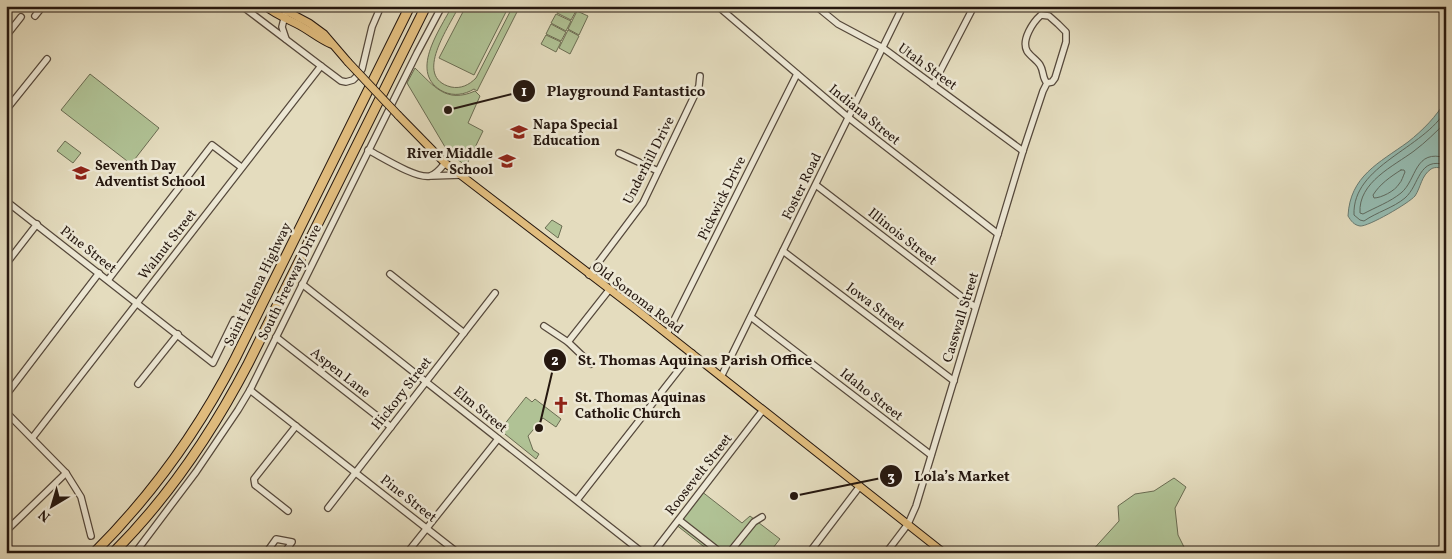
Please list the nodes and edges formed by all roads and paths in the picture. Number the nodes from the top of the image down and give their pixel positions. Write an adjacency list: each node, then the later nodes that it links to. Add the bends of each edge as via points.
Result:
1 (43, 6): 14 (street)
2 (242, 6): 17 (street)
3 (265, 6): 13 (main road, Old Sonoma Road, via 274,14)
4 (277, 6): 13 (main road, Old Sonoma Road)
5 (381, 6): 20 (street, via 358,76 341,81)
6 (410, 6): 85 (highway, Saint Helena Highway, via 213,400 163,474)
7 (426, 6): 86 (highway, Saint Helena Highway, via 226,406 176,481)
8 (442, 6): 27 (street, South Freeway Drive)
9 (816, 6): 18 (street, Utah Street, via 838,24)
10 (903, 6): 18 (street, Foster Road)
11 (974, 6): 24 (street)
12 (722, 7): 21 (street, Indiana Street)
13 (285, 15): 17 (street, via 282,27); 30 (main road, Old Sonoma Road, bridge, via 309,23 324,34)
14 (35, 16)
15 (21, 17): 16 (street)
16 (6, 36)
17 (286, 39): 20 (street)
18 (883, 48): 24 (street, Utah Street); 26 (street, Foster Road)
19 (47, 59): 25 (street)
20 (321, 66): 31 (street, Walnut Street)
21 (796, 74): 26 (street, Indiana Street); 55 (street, Pickwick Drive)
22 (700, 76): 32 (street, Underhill Drive, via 699,86)
23 (1047, 83): 23 (street, Casswall Street, via 1055,78 1066,32 1049,16 1041,15 1029,31 1025,44 1027,51 1040,64); 28 (street, Casswall Street)
24 (933, 85): 28 (street, Utah Street)
25 (6, 110)
26 (849, 118): 35 (street, Foster Road); 38 (street, Indiana Street)
27 (368, 150): 34 (street, via 414,173); 45 (street, South Freeway Drive)
28 (1023, 151): 38 (street, Casswall Street)
29 (619, 152): 32 (street)
30 (445, 163): 33 (main road, Old Sonoma Road); 34 (street)
31 (241, 167): 44 (street, via 212,145); 48 (street, Walnut Street)
32 (658, 171): 43 (street, Underhill Drive, via 643,203)
33 (460, 175): 34 (street); 43 (main road, Old Sonoma Road)
34 (428, 176)
35 (816, 185): 39 (street, Foster Road); 49 (street, Illinois Street)
36 (6, 201): 37 (street, Pine Street)
37 (37, 224): 40 (street); 41 (street, Pine Street)
38 (998, 234): 49 (street, Casswall Street)
39 (783, 251): 50 (street, Foster Road); 62 (street, Iowa Street)
40 (6, 264)
41 (99, 273): 44 (street, Pine Street); 65 (street)
42 (390, 274): 53 (street)
43 (588, 275): 46 (main road, Old Sonoma Road)
44 (108, 280): 48 (street, Pine Street)
45 (302, 284): 56 (street, South Freeway Drive); 61 (street, Elm Street)
46 (609, 290): 55 (main road, Old Sonoma Road); 57 (street)
47 (495, 293): 53 (street, Hickory Street)
48 (138, 302): 54 (street, Pine Street); 70 (street, Walnut Street)
49 (975, 307): 62 (street, Casswall Street)
50 (751, 317): 60 (street, Foster Road); 72 (street, Idaho Street)
51 (234, 320): 54 (street, Pine Street, via 213,363)
52 (544, 326): 57 (street)
53 (464, 333): 61 (street, Hickory Street)
54 (178, 334): 63 (street)
55 (667, 334): 58 (main road, Old Sonoma Road)
56 (276, 337): 64 (street, South Freeway Drive); 69 (street, Aspen Lane)
57 (568, 342): 59 (street)
58 (692, 353): 60 (main road, Old Sonoma Road); 76 (street)
59 (591, 364)
60 (721, 377): 66 (main road, Old Sonoma Road)
61 (426, 381): 69 (street, Hickory Street); 71 (street, Elm Street)
62 (954, 381): 72 (street, Casswall Street)
63 (138, 384)
64 (250, 390): 68 (street, Pine Street); 87 (street, South Freeway Drive, via 196,472)
65 (6, 394)
66 (763, 410): 75 (main road, Old Sonoma Road); 80 (street, Roosevelt Street)
67 (6, 412): 70 (street)
68 (296, 426): 73 (street, Pine Street); 78 (street, via 254,479 255,485)
69 (391, 427): 73 (street, Hickory Street)
70 (33, 437): 74 (street)
71 (498, 439): 76 (street, Elm Street); 82 (street)
72 (931, 455): 81 (street, Casswall Street)
73 (356, 472): 77 (street, Hickory Street); 82 (street, Pine Street)
74 (66, 473): 83 (street); 84 (street, via 81,497)
75 (860, 486): 81 (main road, Old Sonoma Road); 96 (street)
76 (576, 500): 92 (street, Elm Street)
77 (328, 508)
78 (288, 511)
79 (762, 518): 95 (street, via 754,522)
80 (679, 520): 93 (street, Roosevelt Street); 94 (street)
81 (908, 524): 97 (street, Casswall Street); 98 (main road, Old Sonoma Road)
82 (427, 528): 90 (street); 91 (street, Pine Street)
83 (6, 531)
84 (91, 536)
85 (94, 553)
86 (113, 553)
87 (135, 553)
88 (266, 553): 89 (street, via 276,539 292,542)
89 (284, 553)
90 (407, 553)
91 (458, 553)
92 (643, 553)
93 (653, 553)
94 (721, 553)
95 (729, 553)
96 (808, 553)
97 (886, 553)
98 (944, 553)

